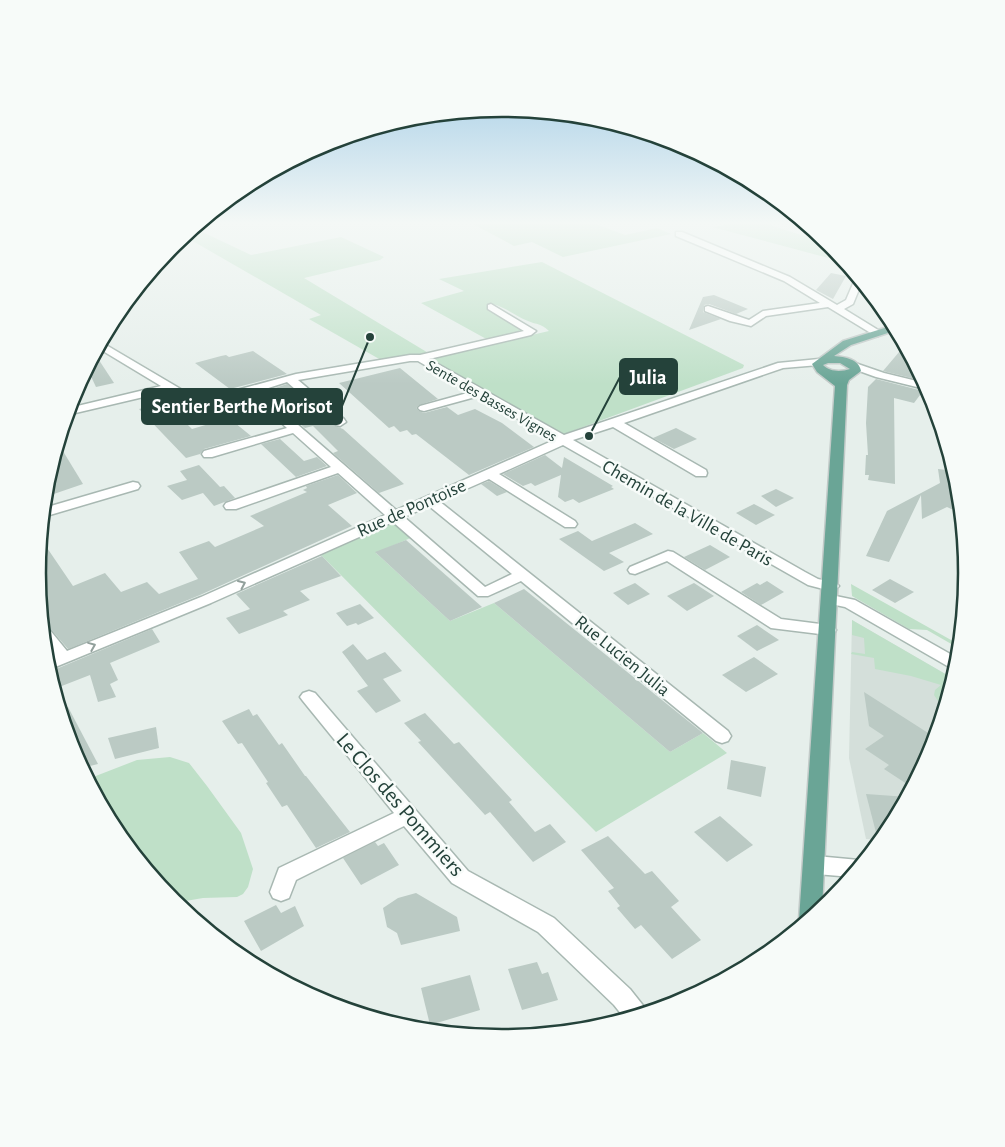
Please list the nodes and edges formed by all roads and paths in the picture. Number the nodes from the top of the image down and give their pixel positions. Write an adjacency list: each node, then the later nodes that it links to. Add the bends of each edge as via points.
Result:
1 (785, 278): 3 (street)
2 (856, 286): 3 (street, via 850,302)
3 (834, 306): 5 (street, via 782,310 763,314 751,323); 7 (street)
4 (492, 307): 10 (street, Sente des Basses Vignes, via 531,331)
5 (708, 309)
6 (888, 330): 7 (main road)
7 (878, 333): 8 (main road)
8 (845, 344): 11 (main road, via 830,352); 12 (main road, via 842,355)
9 (105, 348): 15 (street, Sente des Basses Vignes)
10 (420, 358): 13 (street, Sente des Basses Vignes); 17 (street, Sente des Basses Vignes)
11 (823, 366): 12 (main road); 12 (main road); 21 (street, Rue de Pontoise, via 782,365)
12 (849, 372): 14 (street); 36 (main road)
13 (290, 379): 16 (street, Sente des Basses Vignes); 20 (street)
14 (918, 385)
15 (171, 388): 16 (street, Sente des Basses Vignes, via 186,396 206,398); 19 (street)
16 (250, 389): 22 (street)
17 (478, 393): 18 (street); 23 (street, Sente des Basses Vignes)
18 (424, 408)
19 (77, 410)
20 (340, 422)
21 (614, 422): 23 (street, Rue de Pontoise); 27 (street)
22 (295, 429): 24 (street); 25 (street)
23 (563, 441): 26 (street, Rue de Pontoise); 36 (street, Chemin de la Ville de Paris)
24 (208, 454)
25 (339, 468): 30 (street); 32 (street)
26 (489, 473): 29 (street, Rue de Pontoise); 33 (street)
27 (702, 473)
28 (133, 486): 31 (street)
29 (429, 499): 32 (street, Rue de Pontoise); 35 (street, Rue Lucien Julia)
30 (231, 506)
31 (50, 511)
32 (393, 515): 35 (street, via 483,593); 39 (street, Rue de Pontoise, one-way to 32, via 206,600)
33 (570, 524)
34 (635, 570): 37 (street, via 668,555 777,624)
35 (523, 575): 43 (street, Rue Lucien Julia)
36 (831, 593): 37 (main road); 41 (street)
37 (828, 630): 45 (main road)
38 (52, 643): 39 (street)
39 (64, 658): 40 (street, Rue de Pontoise)
40 (55, 662)
41 (950, 662)
42 (309, 697): 44 (street, Le Clos des Pommiers)
43 (722, 736)
44 (408, 815): 47 (street, via 287,874); 49 (street, Le Clos des Pommiers, via 460,876 546,925)
45 (816, 865): 46 (street); 48 (main road)
46 (851, 868)
47 (281, 892)
48 (811, 909)
49 (633, 1010)

